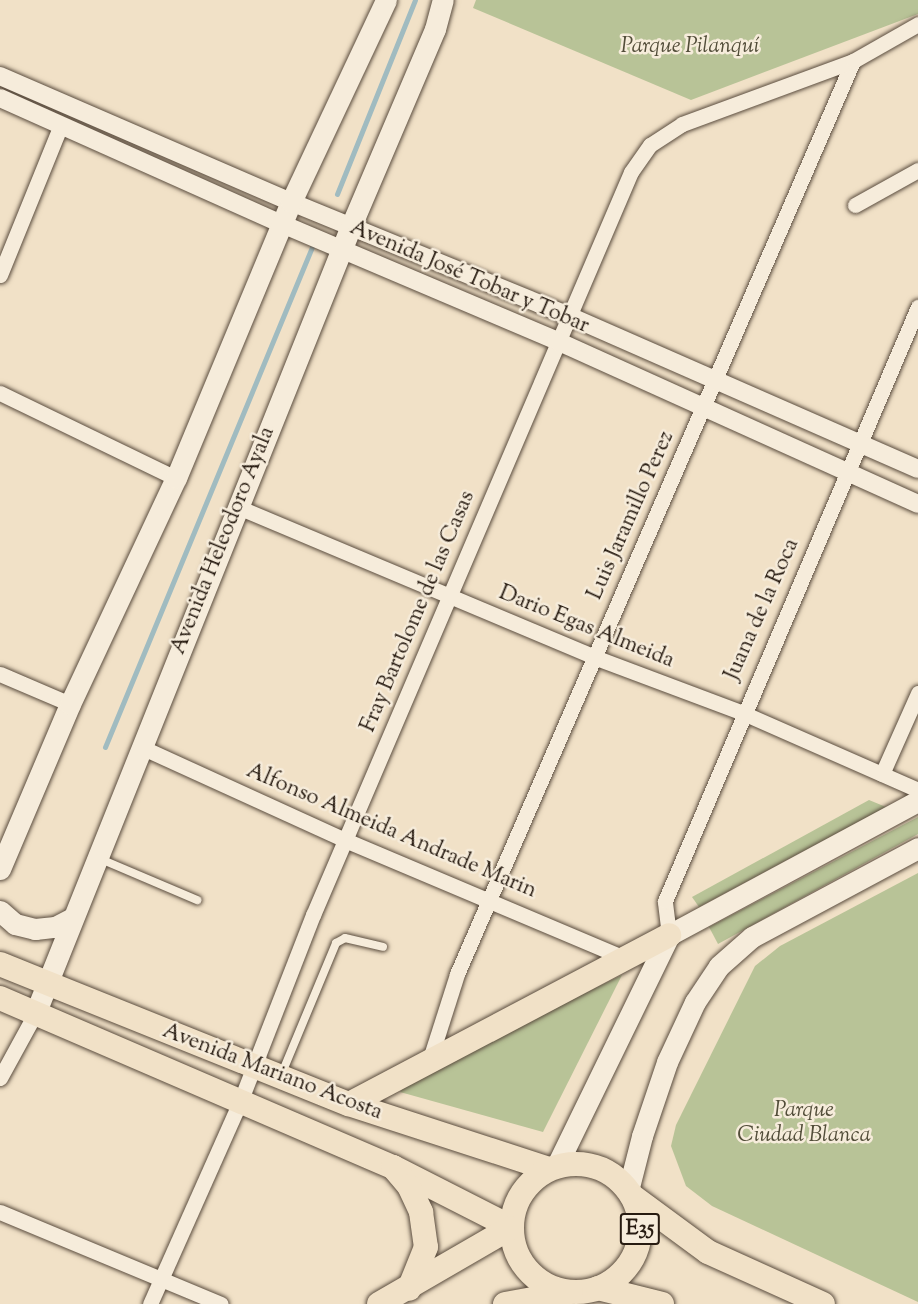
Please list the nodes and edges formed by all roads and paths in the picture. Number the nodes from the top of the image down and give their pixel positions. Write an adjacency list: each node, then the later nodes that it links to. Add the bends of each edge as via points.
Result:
1 (386, 0): 9 (main road)
2 (443, 0): 12 (main road, Avenida Heleodoro Ayala, via 435,29)
3 (918, 24): 4 (street)
4 (853, 61): 16 (street, Fray Bartolome de las Casas, via 682,124 650,145 631,172); 18 (street, Luis Jaramillo Perez)
5 (0, 76): 9 (street, Avenida José Tobar y Tobar)
6 (0, 99): 7 (street, Avenida José Tobar y Tobar)
7 (61, 125): 11 (street, Avenida José Tobar y Tobar); 14 (street)
8 (918, 170): 10 (street)
9 (291, 202): 11 (main road); 12 (street, Avenida José Tobar y Tobar)
10 (855, 205)
11 (282, 224): 13 (street, Avenida José Tobar y Tobar); 24 (main road)
12 (351, 226): 13 (main road, Avenida Heleodoro Ayala); 16 (street, Avenida José Tobar y Tobar)
13 (343, 249): 17 (street, Avenida José Tobar y Tobar); 26 (main road, Avenida Heleodoro Ayala)
14 (0, 275)
15 (918, 307): 21 (street, Juana de la Roca)
16 (567, 315): 17 (street, Fray Bartolome de las Casas); 18 (street, Avenida José Tobar y Tobar)
17 (557, 341): 20 (street, Avenida José Tobar y Tobar); 27 (street, Fray Bartolome de las Casas)
18 (716, 383): 20 (street, Luis Jaramillo Perez); 21 (street, Avenida José Tobar y Tobar)
19 (0, 393): 24 (street)
20 (704, 409): 23 (street, Avenida José Tobar y Tobar); 28 (street, Luis Jaramillo Perez)
21 (860, 443): 22 (street, Avenida José Tobar y Tobar); 23 (street, Juana de la Roca)
22 (918, 469)
23 (848, 473): 25 (street, Avenida José Tobar y Tobar); 32 (street, Juana de la Roca)
24 (176, 478): 31 (main road)
25 (918, 504)
26 (238, 507): 27 (street, Dario Egas Almeida); 33 (main road, Avenida Heleodoro Ayala)
27 (451, 597): 28 (street, Dario Egas Almeida); 37 (street, Fray Bartolome de las Casas)
28 (594, 657): 32 (street, Dario Egas Almeida); 42 (street, Luis Jaramillo Perez)
29 (0, 674): 31 (street)
30 (918, 693): 34 (street)
31 (70, 704): 40 (main road)
32 (743, 713): 34 (street, Dario Egas Almeida); 45 (street, Juana de la Roca, via 665,901)
33 (141, 747): 37 (street, Alfonso Almeida Andrade Marin); 39 (main road, Avenida Heleodoro Ayala)
34 (882, 774): 35 (street, Dario Egas Almeida)
35 (918, 790)
36 (918, 801): 45 (main road)
37 (345, 840): 42 (street, Alfonso Almeida Andrade Marin); 54 (street, Fray Bartolome de las Casas)
38 (918, 848): 62 (main road, via 752,937 719,966 694,1002 667,1062 642,1136)
39 (97, 858): 41 (lane); 44 (main road, Avenida Heleodoro Ayala)
40 (0, 868)
41 (197, 900)
42 (489, 900): 47 (street, Alfonso Almeida Andrade Marin); 53 (street, Luis Jaramillo Perez, via 457,974)
43 (0, 911): 44 (main road, via 15,924 35,929 55,927)
44 (73, 918): 49 (main road, Avenida Heleodoro Ayala)
45 (669, 935): 47 (main road); 61 (main road)
46 (383, 947): 57 (lane, via 345,938 336,943)
47 (624, 958): 53 (main road)
48 (0, 964): 49 (main road, Avenida Mariano Acosta)
49 (48, 983): 51 (main road, Avenida Heleodoro Ayala); 54 (main road, Avenida Mariano Acosta)
50 (0, 998): 51 (main road, Avenida Mariano Acosta)
51 (35, 1014): 56 (street, Avenida Heleodoro Ayala); 58 (main road, Avenida Mariano Acosta)
52 (0, 1053): 55 (street)
53 (429, 1062): 59 (main road)
54 (254, 1068): 57 (main road, Avenida Mariano Acosta); 58 (street, Fray Bartolome de las Casas)
55 (0, 1073)
56 (0, 1078)
57 (280, 1078): 59 (main road, Avenida Mariano Acosta)
58 (240, 1102): 60 (main road, Avenida Mariano Acosta); 65 (street, Fray Bartolome de las Casas)
59 (349, 1104): 61 (main road, Avenida Mariano Acosta)
60 (393, 1167): 64 (main road, Avenida Mariano Acosta); 67 (main road, via 409,1186 421,1212 426,1247)
61 (552, 1168): 62 (main road, E35, via 569,1164 596,1167); 64 (main road, via 524,1190)
62 (630, 1193): 66 (main road, E35, via 640,1232 636,1250 621,1273); 74 (main road, E35, via 708,1252)
63 (0, 1212): 65 (street)
64 (510, 1227): 67 (main road); 68 (main road, E35, via 527,1269 541,1281)
65 (161, 1280): 69 (street, Fray Bartolome de las Casas); 70 (street)
66 (598, 1288): 68 (main road, E35); 73 (main road, E35)
67 (409, 1289): 71 (main road)
68 (574, 1292): 72 (main road, E35)
69 (150, 1304)
70 (220, 1304)
71 (379, 1304)
72 (505, 1304)
73 (662, 1304)
74 (824, 1304)

